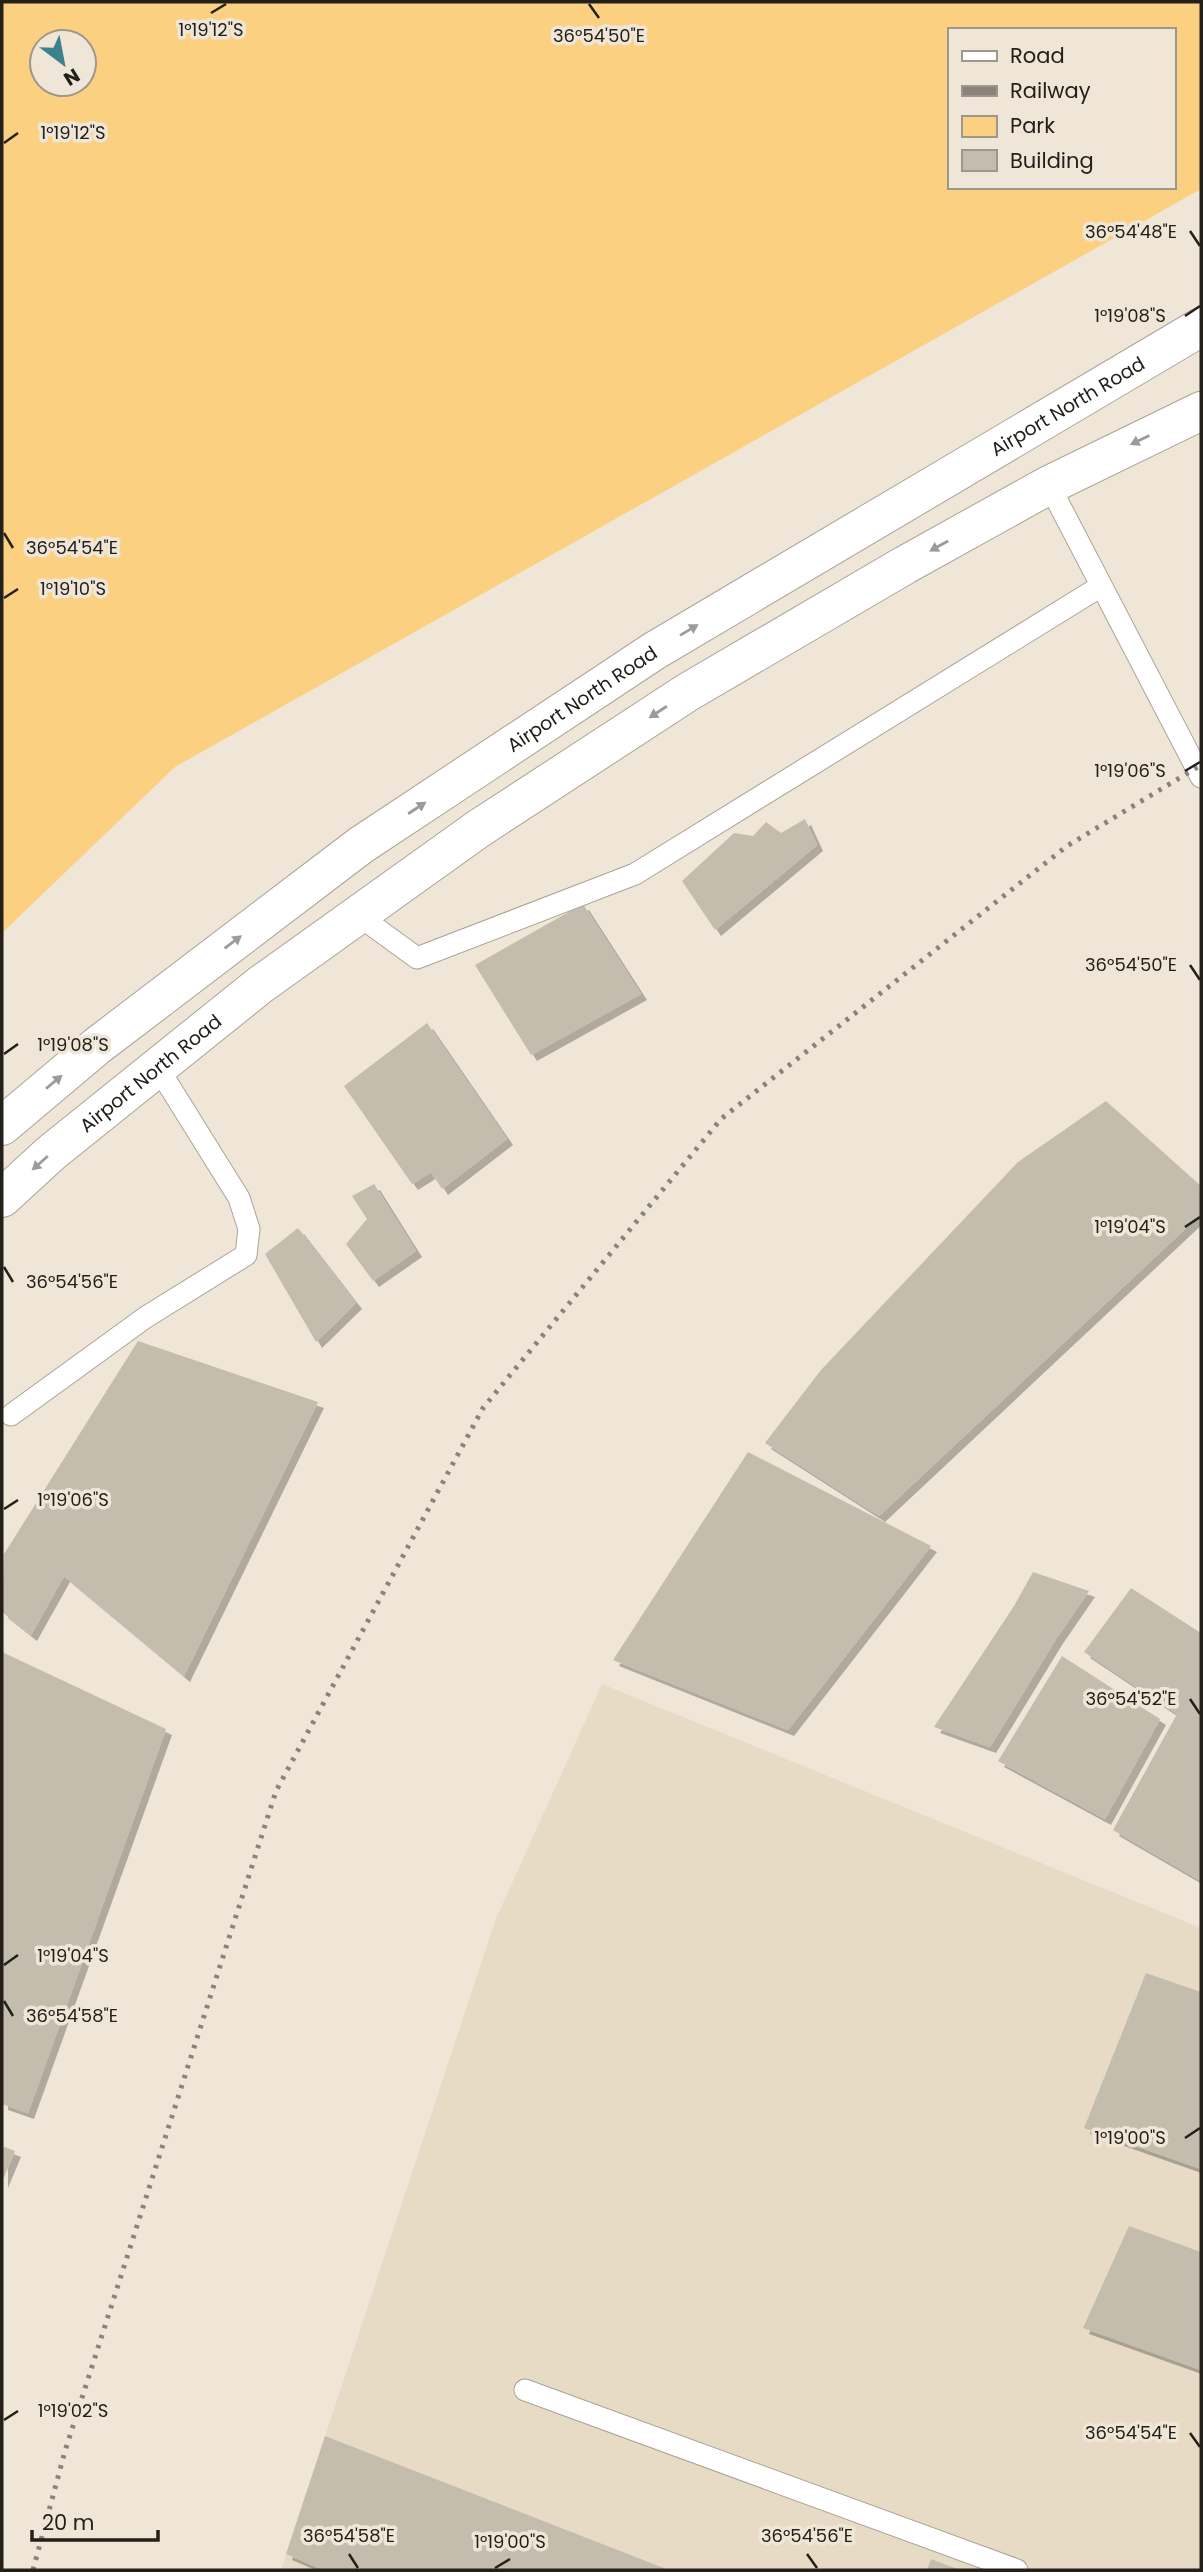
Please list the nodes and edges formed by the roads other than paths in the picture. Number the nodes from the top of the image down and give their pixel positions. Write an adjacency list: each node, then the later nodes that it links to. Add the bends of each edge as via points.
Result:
1 (1201, 327): 8 (main road, Airport North Road, one-way to 1, via 97,1046 373,837 654,651)
2 (1201, 411): 3 (main road, Airport North Road, one-way to 3)
3 (1049, 485): 4 (lane); 6 (main road, Airport North Road, one-way to 6, via 688,692 478,829)
4 (1101, 586): 5 (lane); 6 (lane, via 635,874 417,958)
5 (1201, 777)
6 (358, 915): 7 (main road, Airport North Road, via 260,985)
7 (158, 1068): 9 (main road, Airport North Road, one-way to 9); 10 (lane, via 239,1198 249,1230 246,1255 146,1317)
8 (2, 1126)
9 (2, 1198)
10 (11, 1415)
11 (525, 2390): 12 (lane)
12 (1017, 2570)

